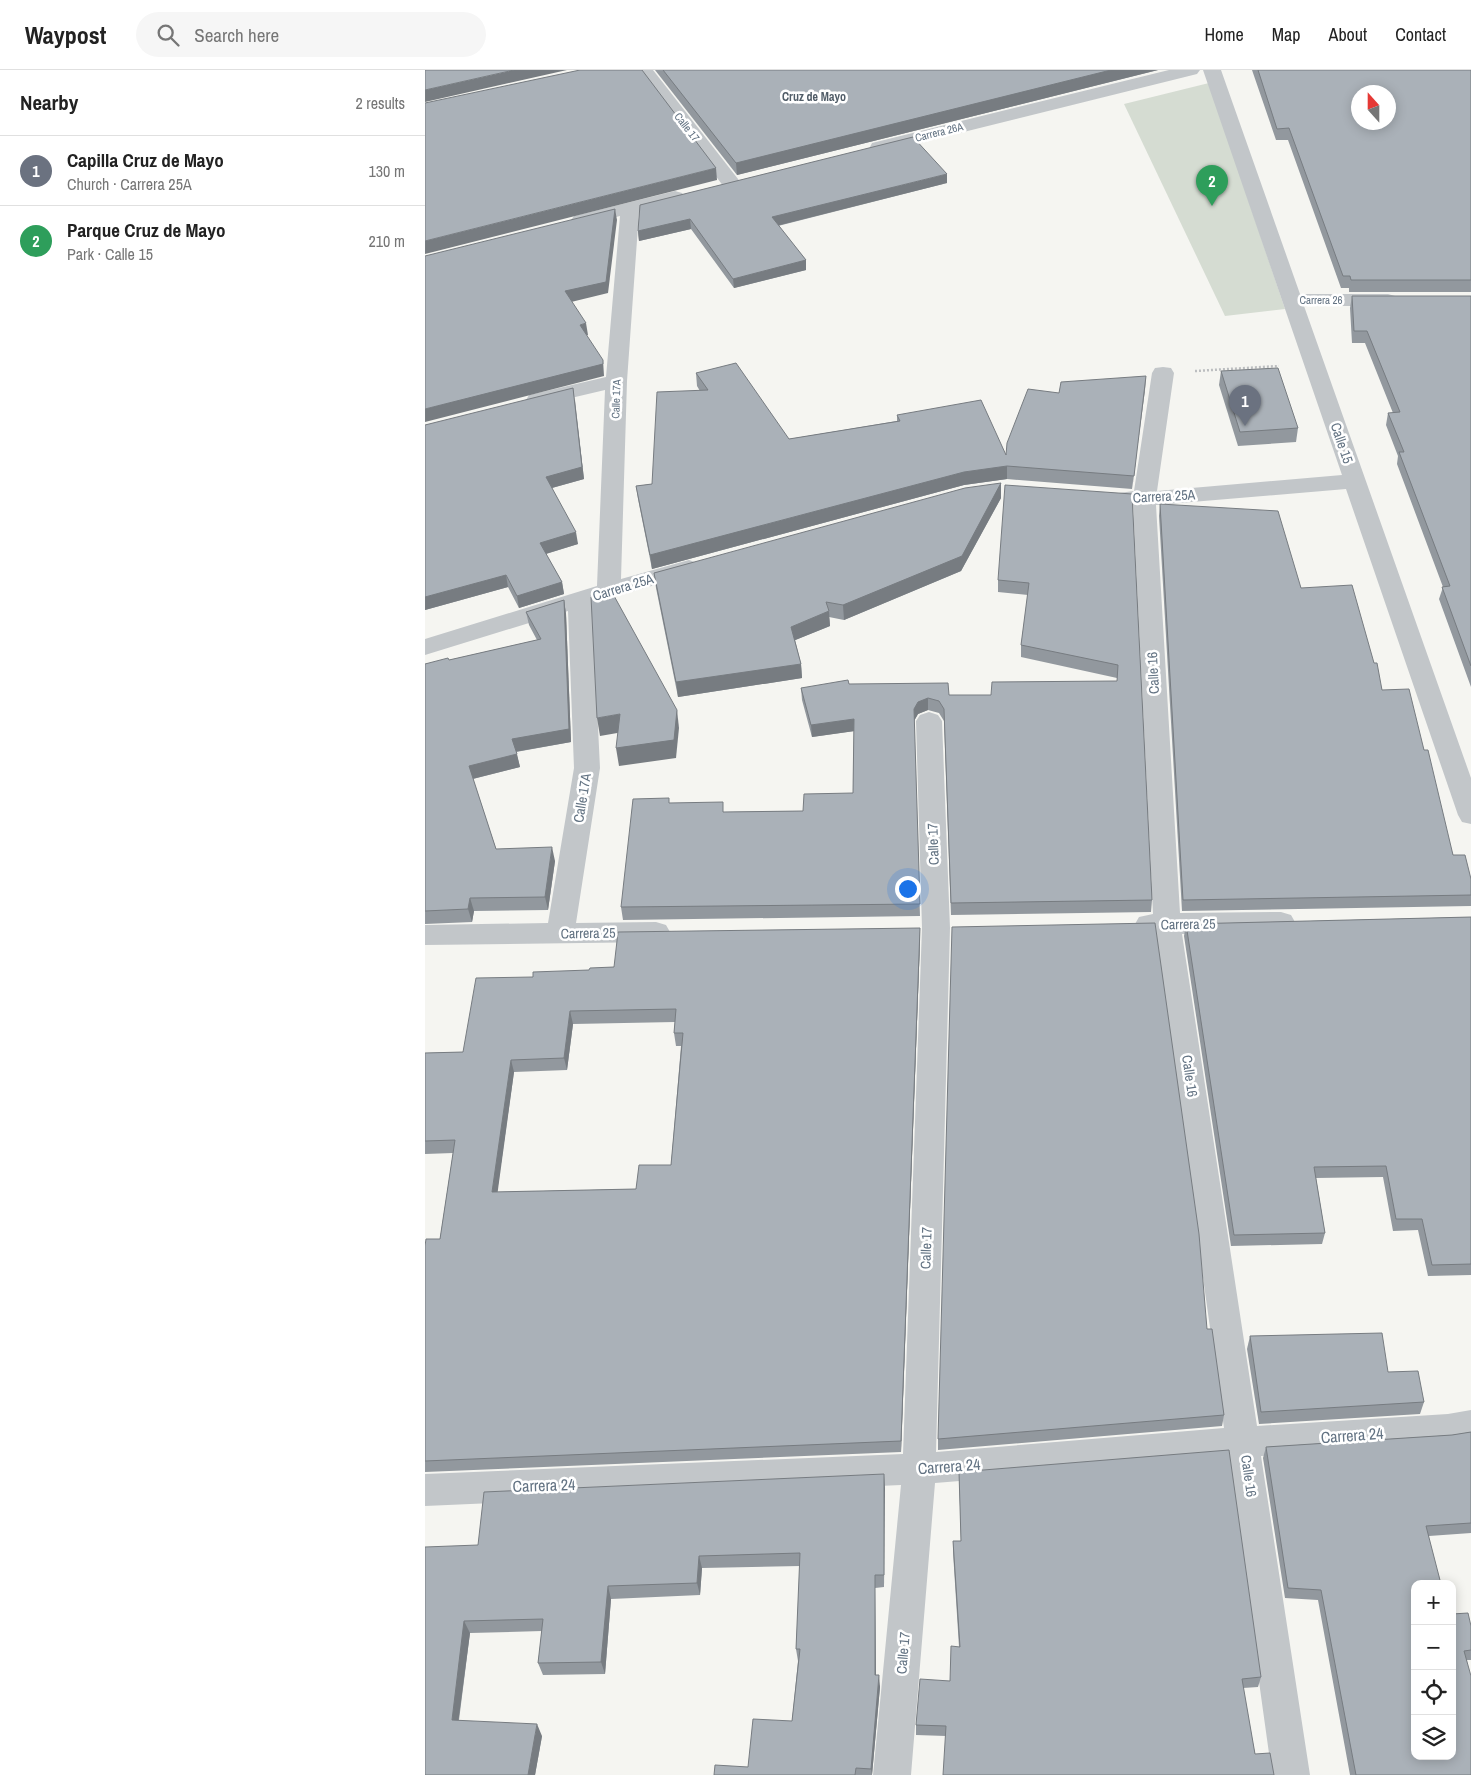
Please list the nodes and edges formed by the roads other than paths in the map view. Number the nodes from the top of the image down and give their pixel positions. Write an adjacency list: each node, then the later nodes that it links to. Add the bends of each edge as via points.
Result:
1 (644, 70): 6 (street, Calle 17)
2 (1191, 70): 4 (street, Carrera 26A)
3 (1212, 70): 11 (street, Calle 15)
4 (865, 150)
5 (750, 179): 6 (street)
6 (731, 183): 7 (street)
7 (713, 188)
8 (694, 192): 9 (street)
9 (630, 208): 10 (street); 14 (street, Calle 17A)
10 (565, 224)
11 (1292, 300): 12 (street, Carrera 26); 16 (street, Calle 15)
12 (1411, 300)
13 (1163, 373): 18 (street, Calle 16)
14 (616, 381): 15 (street); 20 (street, Calle 17A)
15 (521, 405)
16 (1355, 481): 18 (street, Carrera 25A); 24 (street, Calle 15)
17 (1105, 496): 18 (street, Carrera 25A)
18 (1144, 499): 26 (street, Calle 16)
19 (712, 562): 20 (street, Carrera 25A)
20 (609, 590): 21 (street, Carrera 25A)
21 (580, 600): 22 (street, Carrera 25A); 29 (street, Calle 17A, via 587,768)
22 (425, 647)
23 (929, 721): 33 (street, Calle 17, via 935,928)
24 (1471, 815)
25 (1305, 921): 26 (street, Carrera 25)
26 (1167, 924): 27 (street, Carrera 25); 32 (street, Calle 16)
27 (1129, 925)
28 (679, 932): 29 (street, Carrera 25)
29 (560, 934): 30 (street, Carrera 25)
30 (425, 935)
31 (1471, 1425): 32 (street, Carrera 24)
32 (1244, 1442): 33 (street, Carrera 24); 36 (street, Calle 16)
33 (919, 1469): 34 (street, Carrera 24); 35 (street, Calle 17)
34 (425, 1490)
35 (892, 1775)
36 (1291, 1775)

